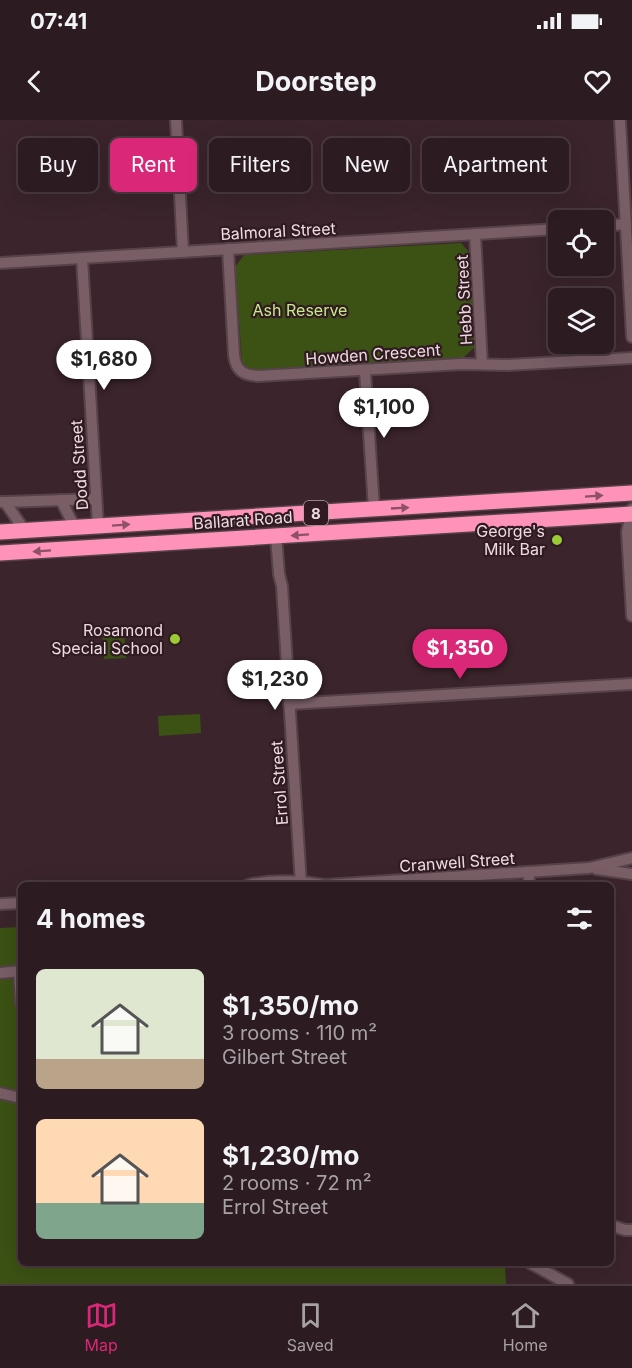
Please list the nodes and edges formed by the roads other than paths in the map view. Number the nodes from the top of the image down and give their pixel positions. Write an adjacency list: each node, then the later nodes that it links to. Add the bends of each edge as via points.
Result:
1 (176, 120): 8 (street)
2 (624, 122): 3 (street)
3 (626, 224): 4 (street); 11 (street)
4 (614, 225)
5 (548, 230): 6 (street, Balmoral Street)
6 (476, 234): 7 (street, Balmoral Street); 14 (street, Hebb Street)
7 (228, 249): 8 (street, Balmoral Street); 15 (street, Howden Crescent, via 234,355 241,371 258,376)
8 (183, 252): 9 (street, Balmoral Street)
9 (82, 258): 10 (street, Balmoral Street); 17 (street, Dodd Street)
10 (0, 263)
11 (630, 271): 12 (street)
12 (632, 337)
13 (632, 358): 14 (street, Howden Crescent)
14 (482, 364): 15 (street, Howden Crescent)
15 (365, 370): 20 (street)
16 (632, 493): 20 (highway, Ballarat Road / 8, one-way to 16)
17 (96, 499): 18 (street); 22 (street, Dodd Street)
18 (61, 500): 19 (street); 23 (street)
19 (3, 502): 24 (street)
20 (374, 509): 22 (highway, Ballarat Road / 8, one-way to 20)
21 (632, 512): 26 (highway, Ballarat Road / 8, one-way to 26); 28 (street, via 627,532)
22 (98, 526): 23 (highway, Ballarat Road / 8)
23 (75, 528): 24 (highway, Ballarat Road / 8)
24 (25, 531): 25 (highway, Ballarat Road / 8)
25 (0, 532)
26 (276, 536): 27 (highway, Ballarat Road / 8, one-way to 27); 30 (street, Errol Street)
27 (0, 553)
28 (632, 616)
29 (632, 684): 30 (street)
30 (289, 704): 35 (street, Errol Street)
31 (632, 858): 32 (street, Cranwell Street)
32 (589, 868): 33 (street, Cranwell Street); 34 (street, Cranwell Street)
33 (529, 872): 36 (street, Cranwell Street); 37 (street)
34 (632, 874)
35 (300, 882)
36 (420, 882)
37 (530, 882)
38 (18, 903): 39 (street)
39 (0, 904)
40 (18, 971): 41 (street)
41 (0, 973)
42 (0, 1093): 43 (street)
43 (18, 1097)
44 (614, 1226): 45 (street)
45 (632, 1230)
46 (535, 1266): 47 (street)
47 (568, 1284)

